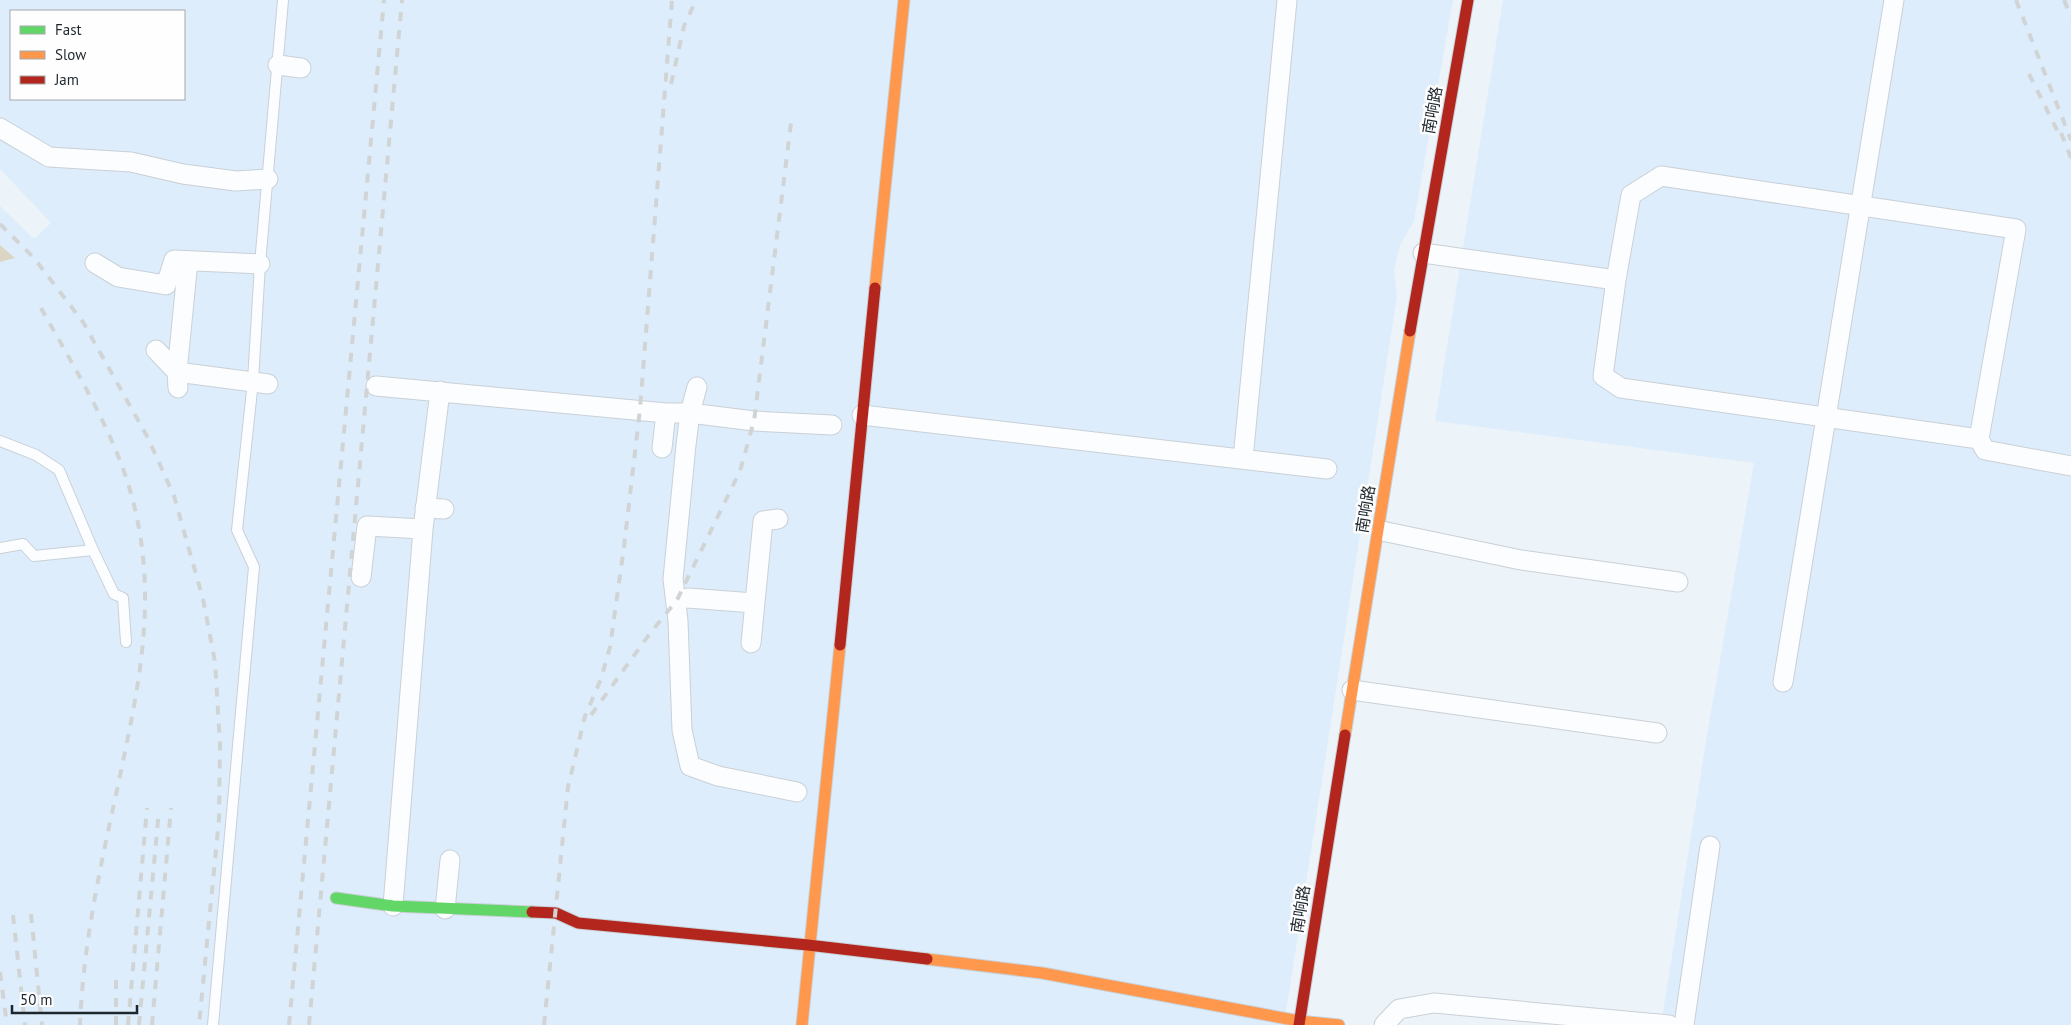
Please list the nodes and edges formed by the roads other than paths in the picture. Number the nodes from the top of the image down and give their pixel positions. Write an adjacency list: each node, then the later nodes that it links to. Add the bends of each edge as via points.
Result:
1 (283, 0): 6 (lane)
2 (904, 0): 24 (street)
3 (1287, 0): 30 (street)
4 (1468, 0): 11 (street, 南响路)
5 (1894, 0): 10 (street)
6 (278, 65): 7 (street); 9 (lane)
7 (301, 68)
8 (0, 128): 9 (street, via 49,157 131,162 236,181)
9 (268, 179): 14 (lane)
10 (1861, 205): 15 (street, via 1661,176 1631,195); 25 (street); 27 (street, via 2016,229)
11 (1423, 254): 15 (street); 47 (street, 南响路)
12 (188, 261): 13 (street, via 174,260 166,285 118,277); 14 (street); 17 (street)
13 (95, 263)
14 (260, 264): 18 (lane)
15 (1616, 280): 25 (street, via 1603,376 1621,388)
16 (156, 350): 17 (street)
17 (178, 380): 18 (street)
18 (261, 383): 58 (lane, via 238,530 254,567)
19 (376, 386): 21 (street)
20 (697, 387): 23 (street)
21 (440, 392): 22 (street); 33 (street)
22 (666, 413): 23 (street); 29 (street)
23 (690, 413): 26 (street, via 754,421); 42 (street, via 673,579)
24 (862, 415): 30 (street); 55 (street)
25 (1826, 417): 27 (street); 46 (street)
26 (832, 425)
27 (1979, 439): 31 (street, via 1985,450)
28 (0, 441): 39 (lane, via 36,455 59,470)
29 (662, 448)
30 (1244, 459): 32 (street)
31 (2071, 466)
32 (1327, 469)
33 (426, 508): 34 (street); 36 (street)
34 (444, 510)
35 (778, 519): 43 (street, via 763,521)
36 (423, 529): 40 (street, via 367,526); 53 (street)
37 (1382, 532): 41 (street, via 1521,560)
38 (0, 548): 39 (lane, via 23,544 34,556)
39 (93, 550): 44 (lane, via 114,594 123,598)
40 (361, 577)
41 (1678, 582)
42 (677, 600): 43 (street); 49 (street, via 682,730 690,766 718,776)
43 (754, 603): 45 (street)
44 (126, 642)
45 (751, 643)
46 (1783, 682)
47 (1352, 690): 48 (street); 57 (street, 南响路)
48 (1657, 733)
49 (797, 792)
50 (1710, 846): 63 (street)
51 (450, 860): 54 (street)
52 (336, 898): 53 (street)
53 (393, 906): 54 (street)
54 (445, 909): 55 (street, via 556,914 578,923)
55 (808, 945): 57 (street, via 1042,973); 59 (street)
56 (1541, 1019): 61 (street, via 1434,1003 1399,1009); 62 (street)
57 (1299, 1023): 60 (street)
58 (213, 1025)
59 (802, 1025)
60 (1339, 1025)
61 (1384, 1025)
62 (1669, 1025)
63 (1684, 1025)

